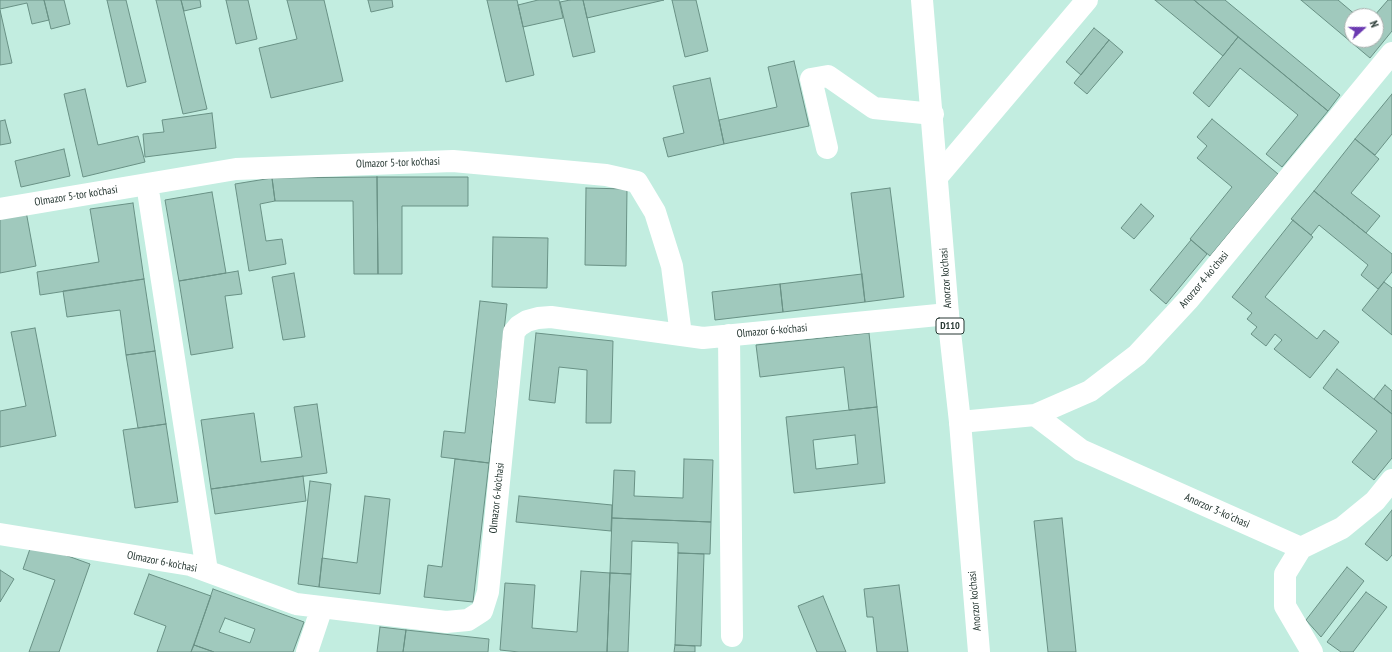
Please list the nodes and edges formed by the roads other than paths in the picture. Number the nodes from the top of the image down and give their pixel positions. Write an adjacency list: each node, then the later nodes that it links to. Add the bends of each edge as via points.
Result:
1 (922, 0): 4 (street, Anorzor ko'chasi / D110)
2 (1087, 0): 6 (street)
3 (1392, 53): 12 (street, Аnorzor 4-koʼchasi, via 1189,299 1137,355 1090,391)
4 (932, 114): 5 (street, via 874,108 828,76 811,79); 6 (street, Anorzor ko'chasi / D110)
5 (826, 148)
6 (938, 176): 9 (street, Anorzor ko'chasi / D110)
7 (147, 184): 8 (street, Olmazor 5-tor ko'chasi); 10 (street, Olmazor 5-tor ko'chasi, via 236,170 453,161 606,175 637,182 654,212 672,266); 17 (street)
8 (0, 209)
9 (948, 314): 11 (street, Olmazor 6-ko'chasi); 13 (street, Anorzor ko'chasi / D110)
10 (681, 335): 11 (street, Olmazor 6-ko'chasi, via 703,338); 18 (street, Olmazor 6-ko'chasi, via 551,317 532,320 519,326 514,332 488,592 482,610 468,620 446,622)
11 (729, 335): 19 (street)
12 (1035, 415): 13 (street, Аnorzor 4-koʼchasi); 16 (street, Аnorzor 3-koʼchasi, via 1081,450)
13 (960, 422): 21 (street, Anorzor ko'chasi / D110)
14 (1392, 480): 16 (street, via 1375,501 1342,528)
15 (0, 534): 17 (street, Olmazor 6-ko'chasi, via 190,565)
16 (1301, 548): 22 (street, via 1285,574 1285,606)
17 (207, 571): 18 (street, Olmazor 6-ko'chasi, via 296,604)
18 (322, 607): 20 (street)
19 (732, 636)
20 (307, 652)
21 (979, 652)
22 (1312, 652)

